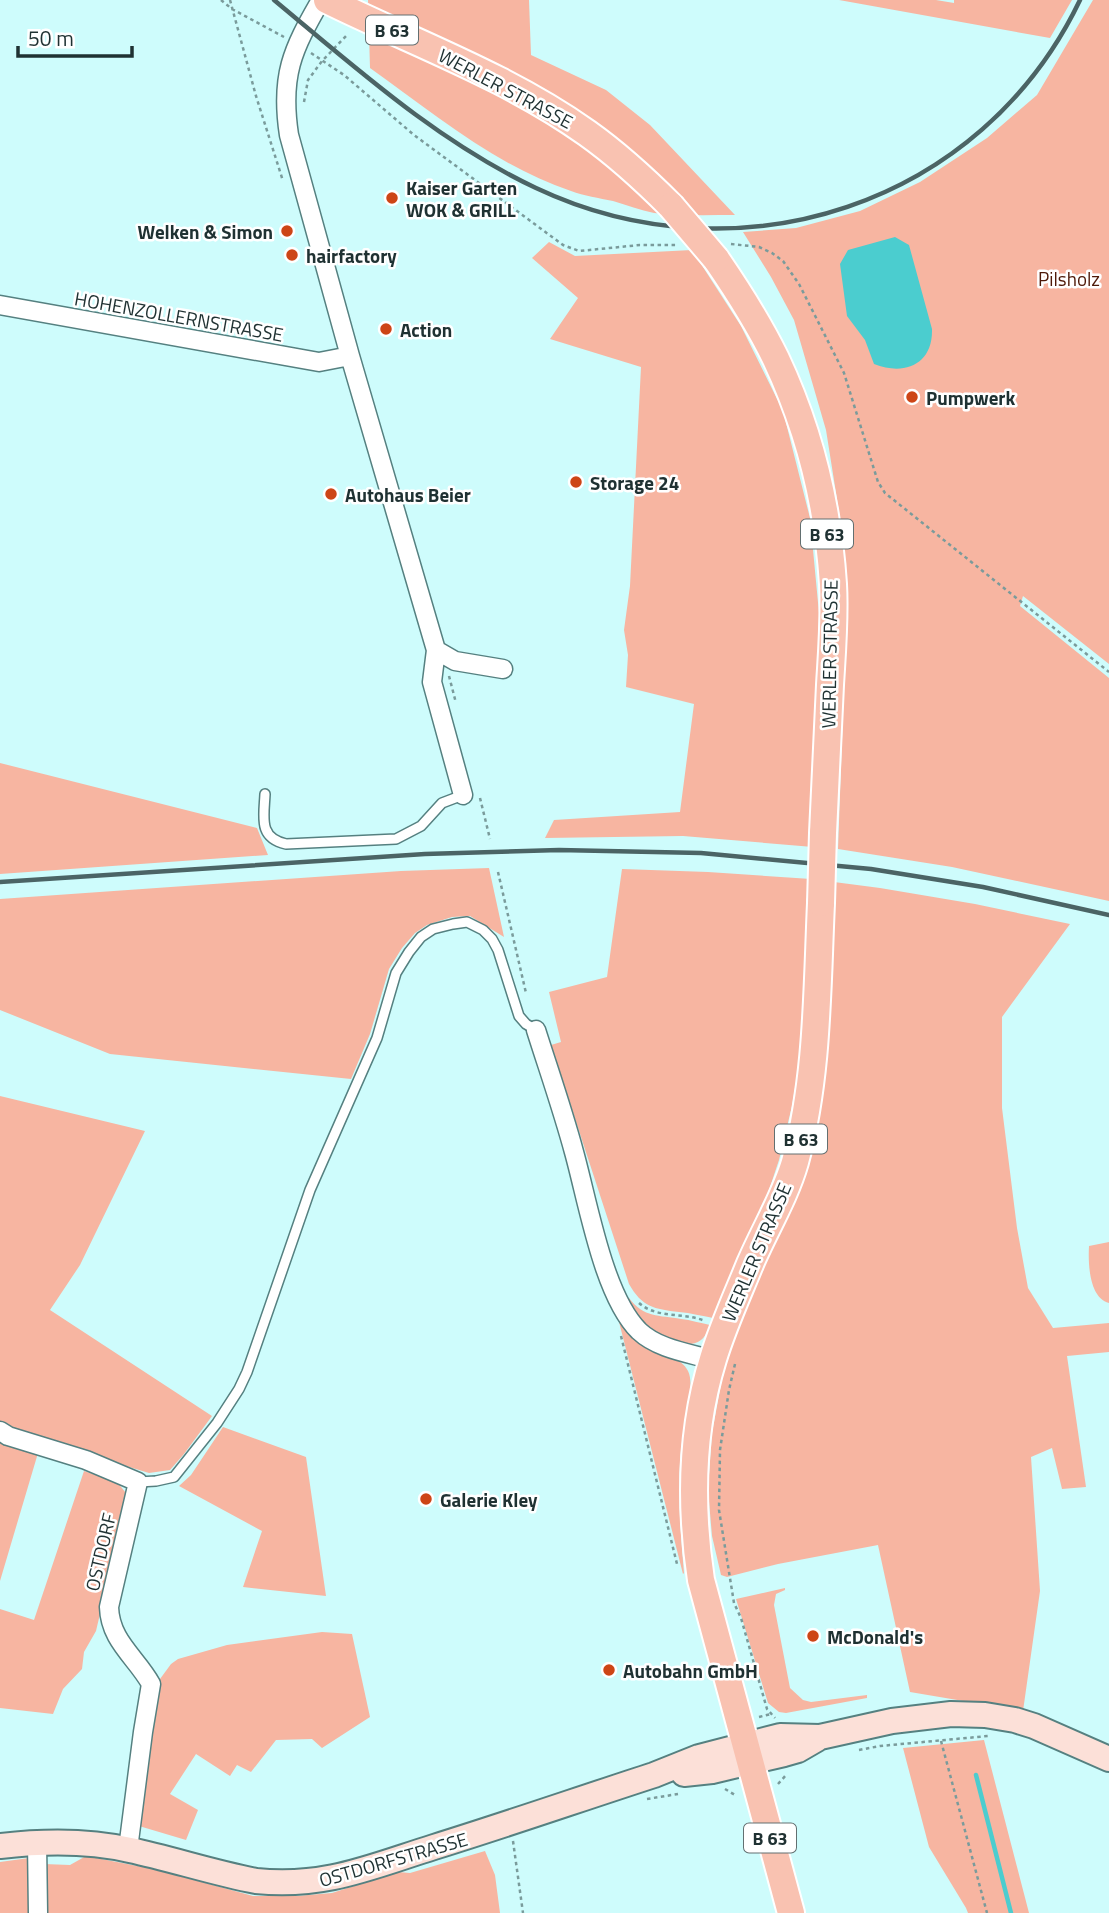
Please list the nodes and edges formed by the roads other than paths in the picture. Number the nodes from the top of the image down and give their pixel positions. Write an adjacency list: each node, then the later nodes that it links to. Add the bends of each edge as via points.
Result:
1 (321, 0): 4 (street, via 296,44 287,79 286,117)
2 (327, 0): 10 (main road, WERLER STRASSE / B 63, bridge, via 543,105 630,166 720,252 777,360 808,444 825,514 833,600 814,1056 794,1166)
3 (0, 305): 4 (street, HOHENZOLLERNSTRASSE, via 319,362)
4 (350, 356): 5 (street)
5 (436, 650): 6 (street, via 456,661); 8 (street, via 432,682)
6 (503, 669)
7 (265, 794): 8 (lane, via 267,832 286,844 396,839 421,825 443,803)
8 (463, 795)
9 (536, 1030): 10 (street, via 605,1268 624,1312 640,1332 660,1345); 12 (lane, via 519,1016 498,950 483,930 467,922 433,929 421,937 396,973 377,1038 310,1190 239,1389 174,1477)
10 (713, 1360): 13 (main road, WERLER STRASSE / B 63, via 698,1428 696,1545)
11 (0, 1432): 12 (street)
12 (138, 1482): 17 (street, OSTDORF, via 109,1607 119,1643 151,1684)
13 (748, 1753): 14 (street, OSTDORFSTRASSE, via 784,1754 820,1737 892,1721 930,1715 985,1715 1034,1726); 17 (street, OSTDORFSTRASSE, via 699,1757 371,1868 311,1882 256,1881); 19 (main road, WERLER STRASSE / B 63)
14 (1109, 1759)
15 (37, 1842): 16 (street, OSTDORFSTRASSE); 17 (street, OSTDORFSTRASSE); 18 (street)
16 (0, 1846)
17 (128, 1849)
18 (38, 1913)
19 (791, 1913)

